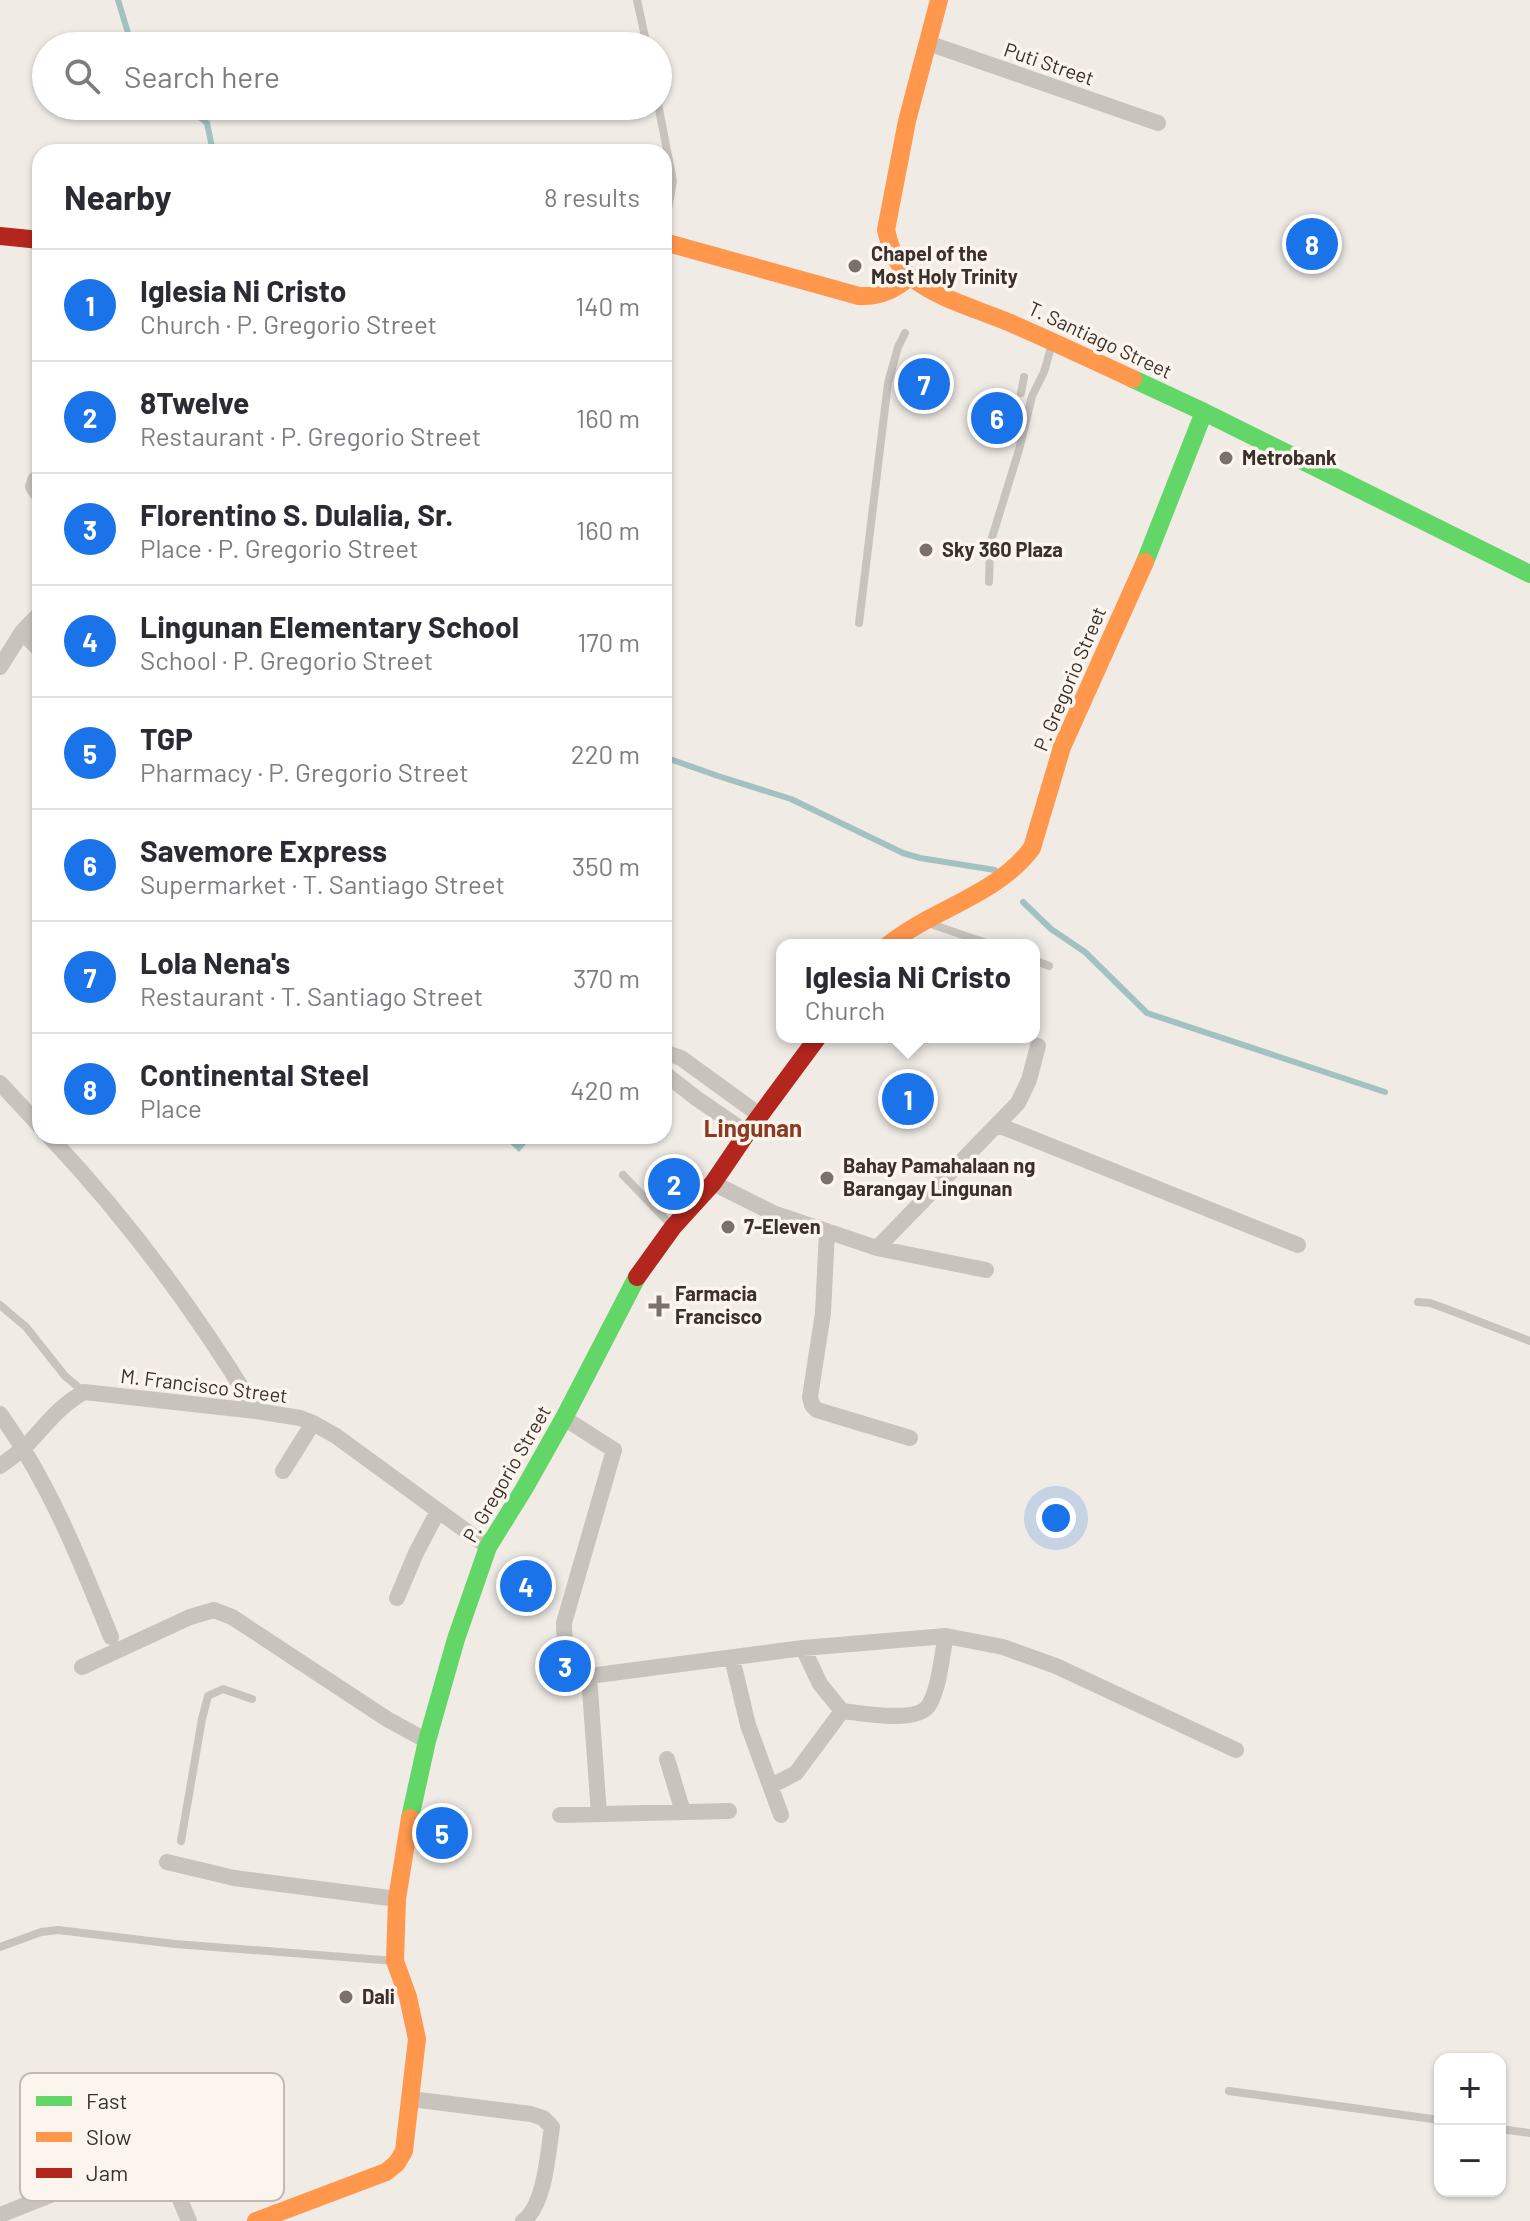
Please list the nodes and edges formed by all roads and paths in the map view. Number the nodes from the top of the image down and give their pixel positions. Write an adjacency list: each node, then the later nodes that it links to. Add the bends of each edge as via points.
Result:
1 (637, 0): 3 (lane)
2 (939, 0): 4 (street, T. Santiago Street)
3 (644, 32)
4 (928, 43): 6 (street, Puti Street); 11 (street, T. Santiago Street, via 886,230 897,262)
5 (661, 120): 7 (lane)
6 (1158, 123)
7 (666, 144)
8 (0, 236): 9 (street)
9 (32, 239)
10 (672, 244): 11 (street, via 859,296 891,292)
11 (910, 277): 13 (street, T. Santiago Street)
12 (905, 333): 20 (lane, via 888,383)
13 (1052, 341): 16 (street, T. Santiago Street); 18 (lane, via 990,544)
14 (1024, 377): 15 (lane)
15 (1021, 393)
16 (1204, 412): 17 (street, T. Santiago Street); 24 (street, P. Gregorio Street, via 1137,583 1062,747 1032,848 1023,863 991,885)
17 (1530, 574)
18 (989, 582)
19 (32, 621): 21 (street)
20 (859, 623)
21 (22, 632): 22 (street); 23 (street)
22 (32, 642)
23 (0, 667)
24 (922, 921): 25 (street, P. Gregorio Street); 26 (lane)
25 (896, 939)
26 (974, 939)
27 (1040, 962): 28 (lane)
28 (1049, 966)
29 (814, 1043): 36 (street, P. Gregorio Street)
30 (1038, 1046): 38 (street, via 1018,1103)
31 (672, 1055): 34 (street)
32 (672, 1080): 35 (street)
33 (0, 1083): 37 (street)
34 (723, 1089): 35 (street); 36 (street)
35 (710, 1108): 39 (street)
36 (761, 1116): 39 (street, P. Gregorio Street)
37 (32, 1117)
38 (998, 1125): 45 (street); 46 (street)
39 (747, 1133): 42 (street, P. Gregorio Street)
40 (57, 1144): 52 (street, via 219,1348)
41 (623, 1175): 43 (lane)
42 (713, 1183): 43 (street, P. Gregorio Street); 44 (street, via 773,1213)
43 (673, 1227): 54 (street, P. Gregorio Street, via 631,1286)
44 (827, 1231): 46 (street); 56 (street, via 812,1405)
45 (1298, 1245)
46 (877, 1248): 47 (street)
47 (986, 1270)
48 (1418, 1302): 50 (lane)
49 (0, 1305): 51 (lane)
50 (1530, 1341)
51 (84, 1392): 52 (street, M. Francisco Street); 57 (street, via 67,1401)
52 (256, 1411): 55 (street, M. Francisco Street)
53 (0, 1414): 57 (street)
54 (564, 1418): 61 (street, P. Gregorio Street); 68 (street, via 614,1450 564,1623 571,1663)
55 (313, 1423): 59 (street); 60 (street, M. Francisco Street)
56 (910, 1438)
57 (24, 1448): 58 (street); 64 (street)
58 (0, 1466)
59 (283, 1471)
60 (438, 1511): 61 (street, M. Francisco Street); 62 (street)
61 (488, 1547): 71 (street, P. Gregorio Street)
62 (397, 1598)
63 (946, 1636): 65 (street); 70 (street, via 928,1707 889,1716); 72 (street, via 1003,1647 1056,1666)
64 (111, 1637)
65 (803, 1648): 66 (street); 70 (street, via 820,1684)
66 (732, 1658): 68 (street); 74 (street, via 748,1725)
67 (82, 1667): 71 (street, via 214,1610)
68 (589, 1676): 77 (street)
69 (252, 1699): 80 (lane, via 223,1689 208,1696)
70 (842, 1711): 74 (street, via 796,1773)
71 (427, 1741): 82 (street, P. Gregorio Street)
72 (1236, 1750)
73 (667, 1759): 76 (street)
74 (771, 1786): 79 (street)
75 (729, 1811): 76 (street)
76 (683, 1812): 77 (street)
77 (599, 1814): 78 (street)
78 (560, 1815)
79 (781, 1815)
80 (181, 1841)
81 (167, 1862): 82 (street, via 234,1878)
82 (397, 1899): 84 (street, P. Gregorio Street)
83 (0, 1947): 84 (lane, via 58,1930)
84 (395, 1961): 86 (street, P. Gregorio Street, via 417,2039)
85 (1229, 2091): 87 (lane)
86 (411, 2099): 94 (street, P. Gregorio Street, via 404,2151 386,2172); 95 (street, via 531,2114 552,2127 537,2204)
87 (1434, 2119)
88 (1506, 2130): 89 (lane)
89 (1530, 2133)
90 (35, 2201): 92 (street)
91 (180, 2201): 93 (street)
92 (0, 2215)
93 (189, 2221)
94 (256, 2221)
95 (523, 2221)

